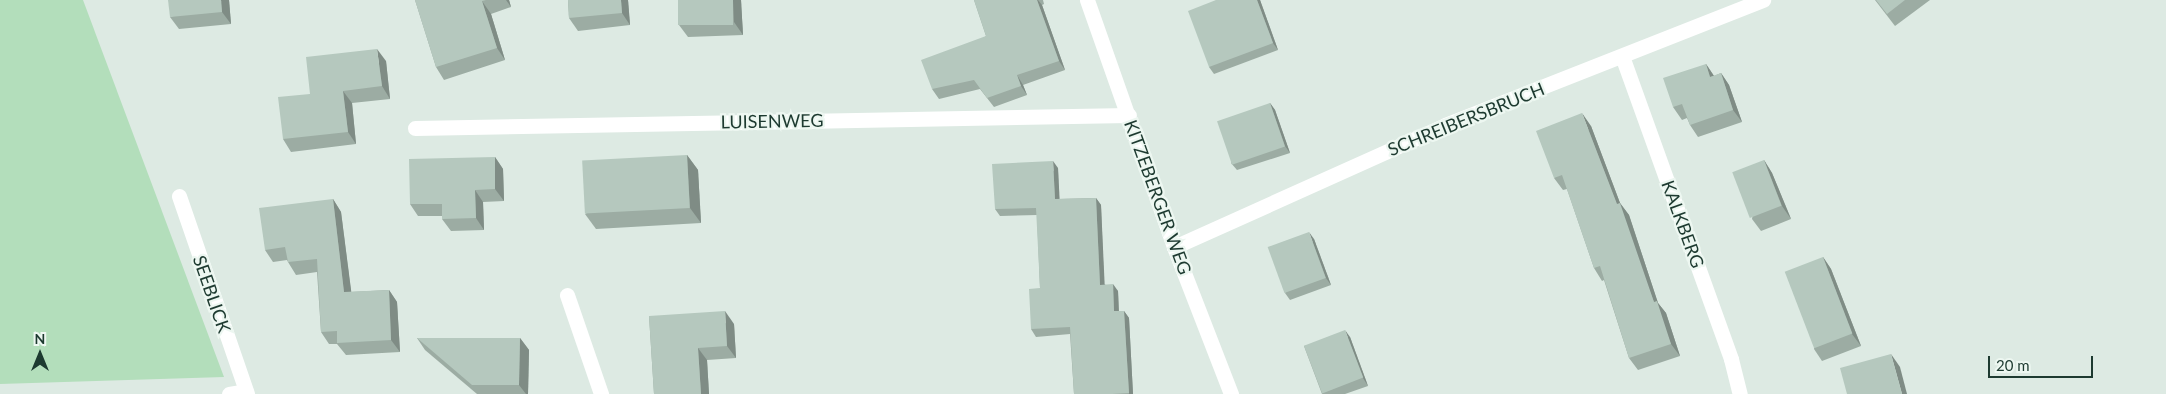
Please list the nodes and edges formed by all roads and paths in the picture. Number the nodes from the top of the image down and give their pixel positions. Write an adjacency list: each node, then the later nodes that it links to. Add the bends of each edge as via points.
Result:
1 (1087, 0): 4 (street, KITZEBERGER WEG)
2 (1762, 0): 3 (street, SCHREIBERSBRUCH)
3 (1622, 56): 7 (street, SCHREIBERSBRUCH, via 1445,125); 13 (street, KALKBERG, via 1731,359)
4 (1129, 115): 5 (street, LUISENWEG); 7 (street, KITZEBERGER WEG)
5 (415, 128)
6 (179, 196): 9 (street, SEEBLICK)
7 (1174, 247): 12 (street, KITZEBERGER WEG)
8 (567, 295): 11 (street)
9 (246, 393): 10 (street, SEEBLICK)
10 (229, 394)
11 (601, 394)
12 (1231, 394)
13 (1740, 394)

